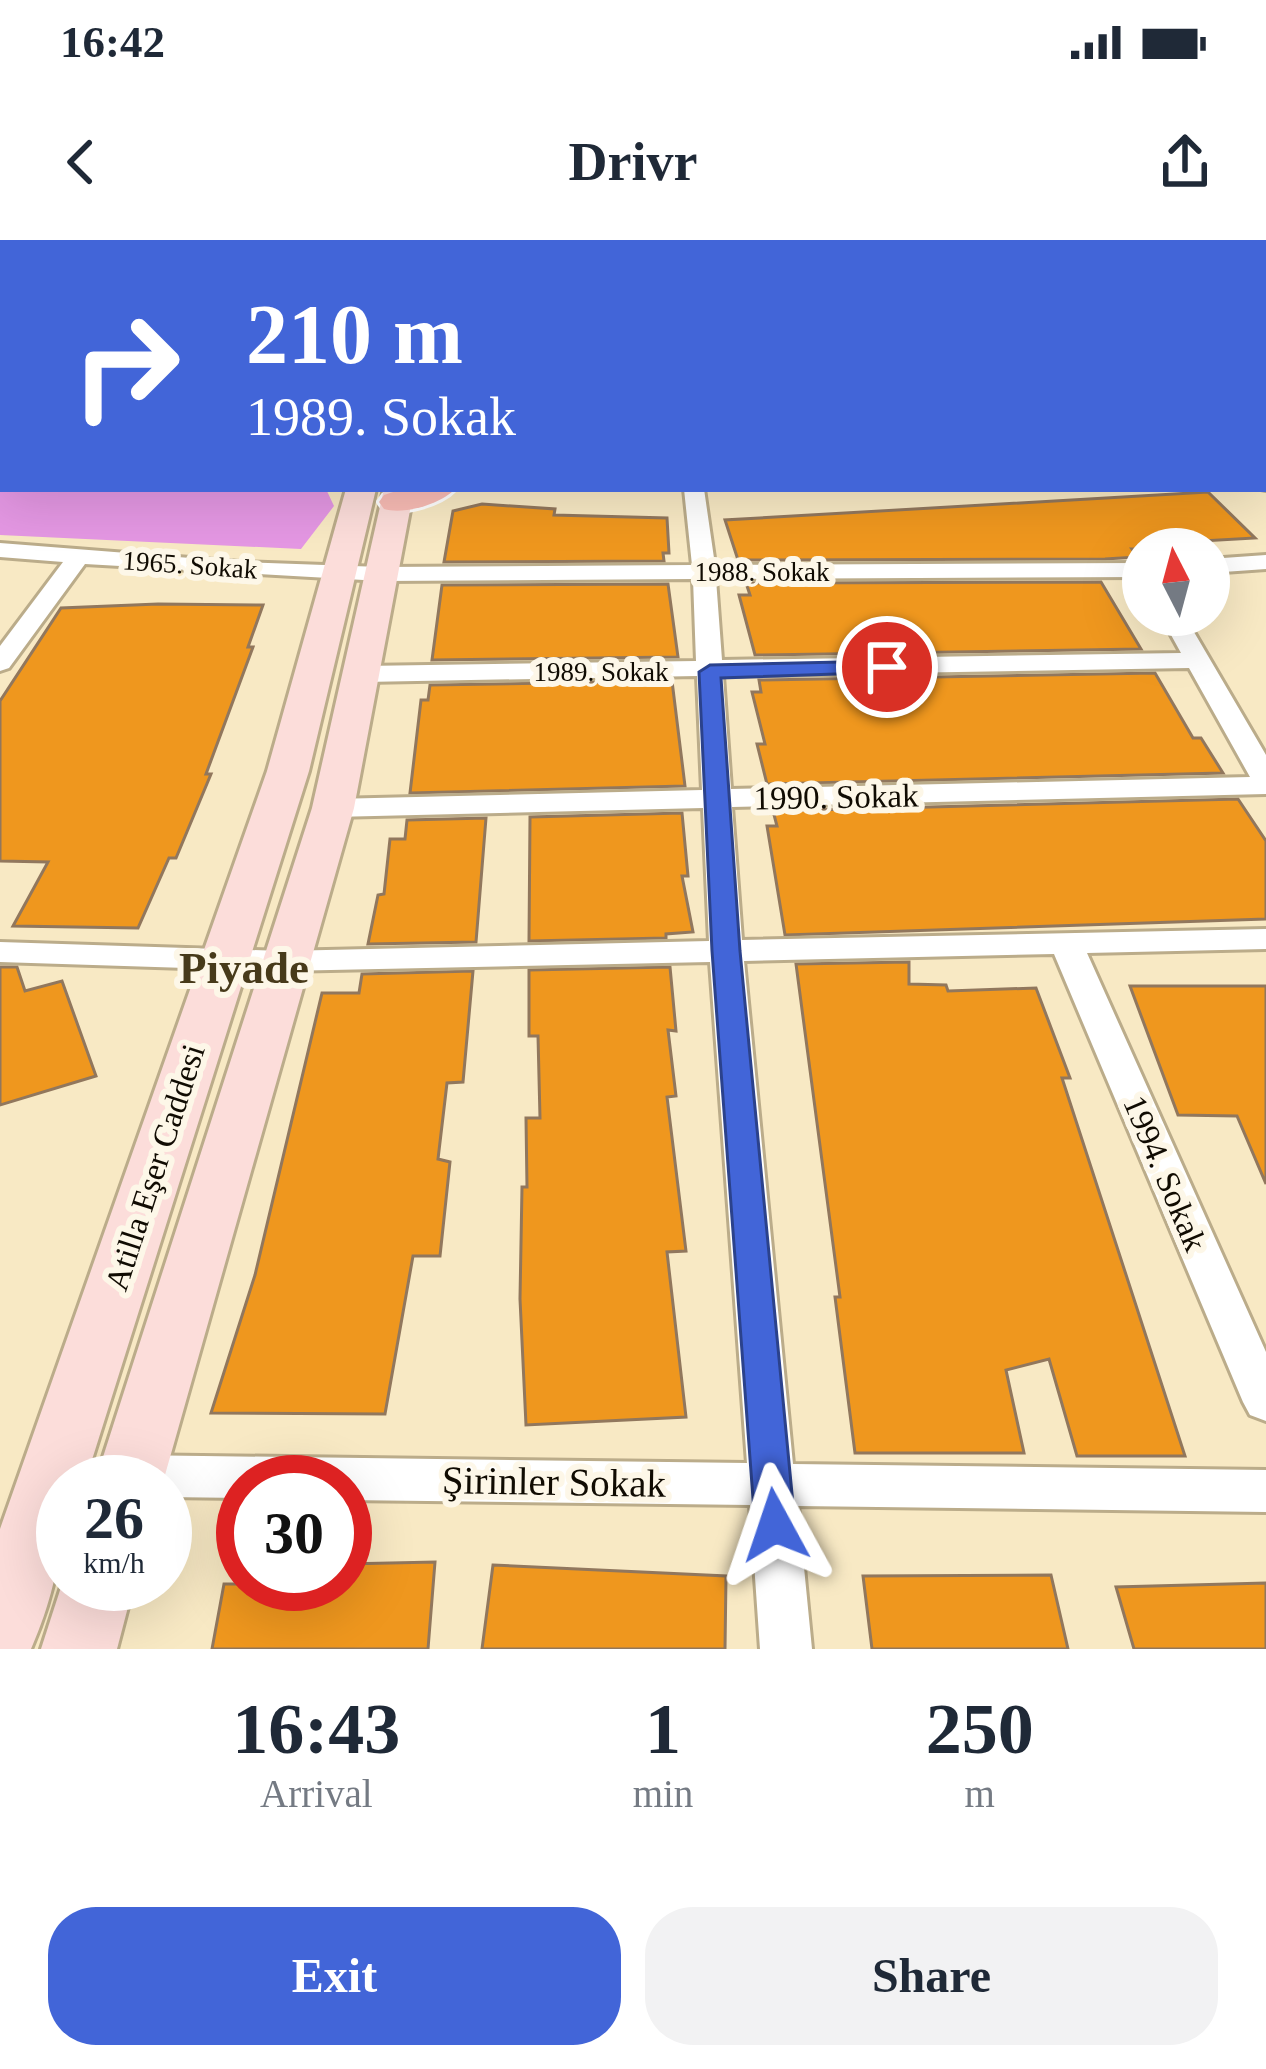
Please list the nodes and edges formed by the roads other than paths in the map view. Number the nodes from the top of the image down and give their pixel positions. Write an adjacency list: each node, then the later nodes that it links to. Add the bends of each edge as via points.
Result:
1 (398, 492): 8 (main road, Atilla Eşer Caddesi)
2 (694, 492): 9 (street)
3 (0, 550): 4 (street, 1965. Sokak)
4 (78, 556): 8 (street, 1965. Sokak); 12 (street)
5 (1266, 562): 6 (street)
6 (1230, 565)
7 (1122, 570): 9 (street, 1988. Sokak)
8 (359, 573): 9 (street, 1988. Sokak); 14 (main road, Atilla Eşer Caddesi); 22 (main road, Atilla Eşer Caddesi)
9 (704, 573): 13 (street)
10 (1184, 636): 11 (street)
11 (1198, 660): 13 (street, 1989. Sokak); 15 (street)
12 (0, 663)
13 (710, 672): 14 (street, 1989. Sokak); 16 (street)
14 (364, 674): 17 (main road, Atilla Eşer Caddesi)
15 (1266, 782): 16 (street, 1990. Sokak)
16 (718, 799): 17 (street, 1990. Sokak); 20 (street)
17 (333, 808): 23 (main road, Atilla Eşer Caddesi)
18 (1266, 939): 19 (street)
19 (1066, 943): 20 (street); 24 (street, 1994. Sokak)
20 (726, 951): 23 (street); 27 (street)
21 (0, 952): 22 (street)
22 (223, 960): 23 (street); 30 (main road, Atilla Eşer Caddesi)
23 (283, 962): 25 (main road, Atilla Eşer Caddesi)
24 (1266, 1402)
25 (137, 1455)
26 (192, 1479): 27 (street, Şirinler Sokak)
27 (772, 1484): 28 (street, Şirinler Sokak); 32 (street)
28 (1266, 1490)
29 (90, 1611): 31 (main road)
30 (0, 1635)
31 (79, 1649)
32 (786, 1649)

